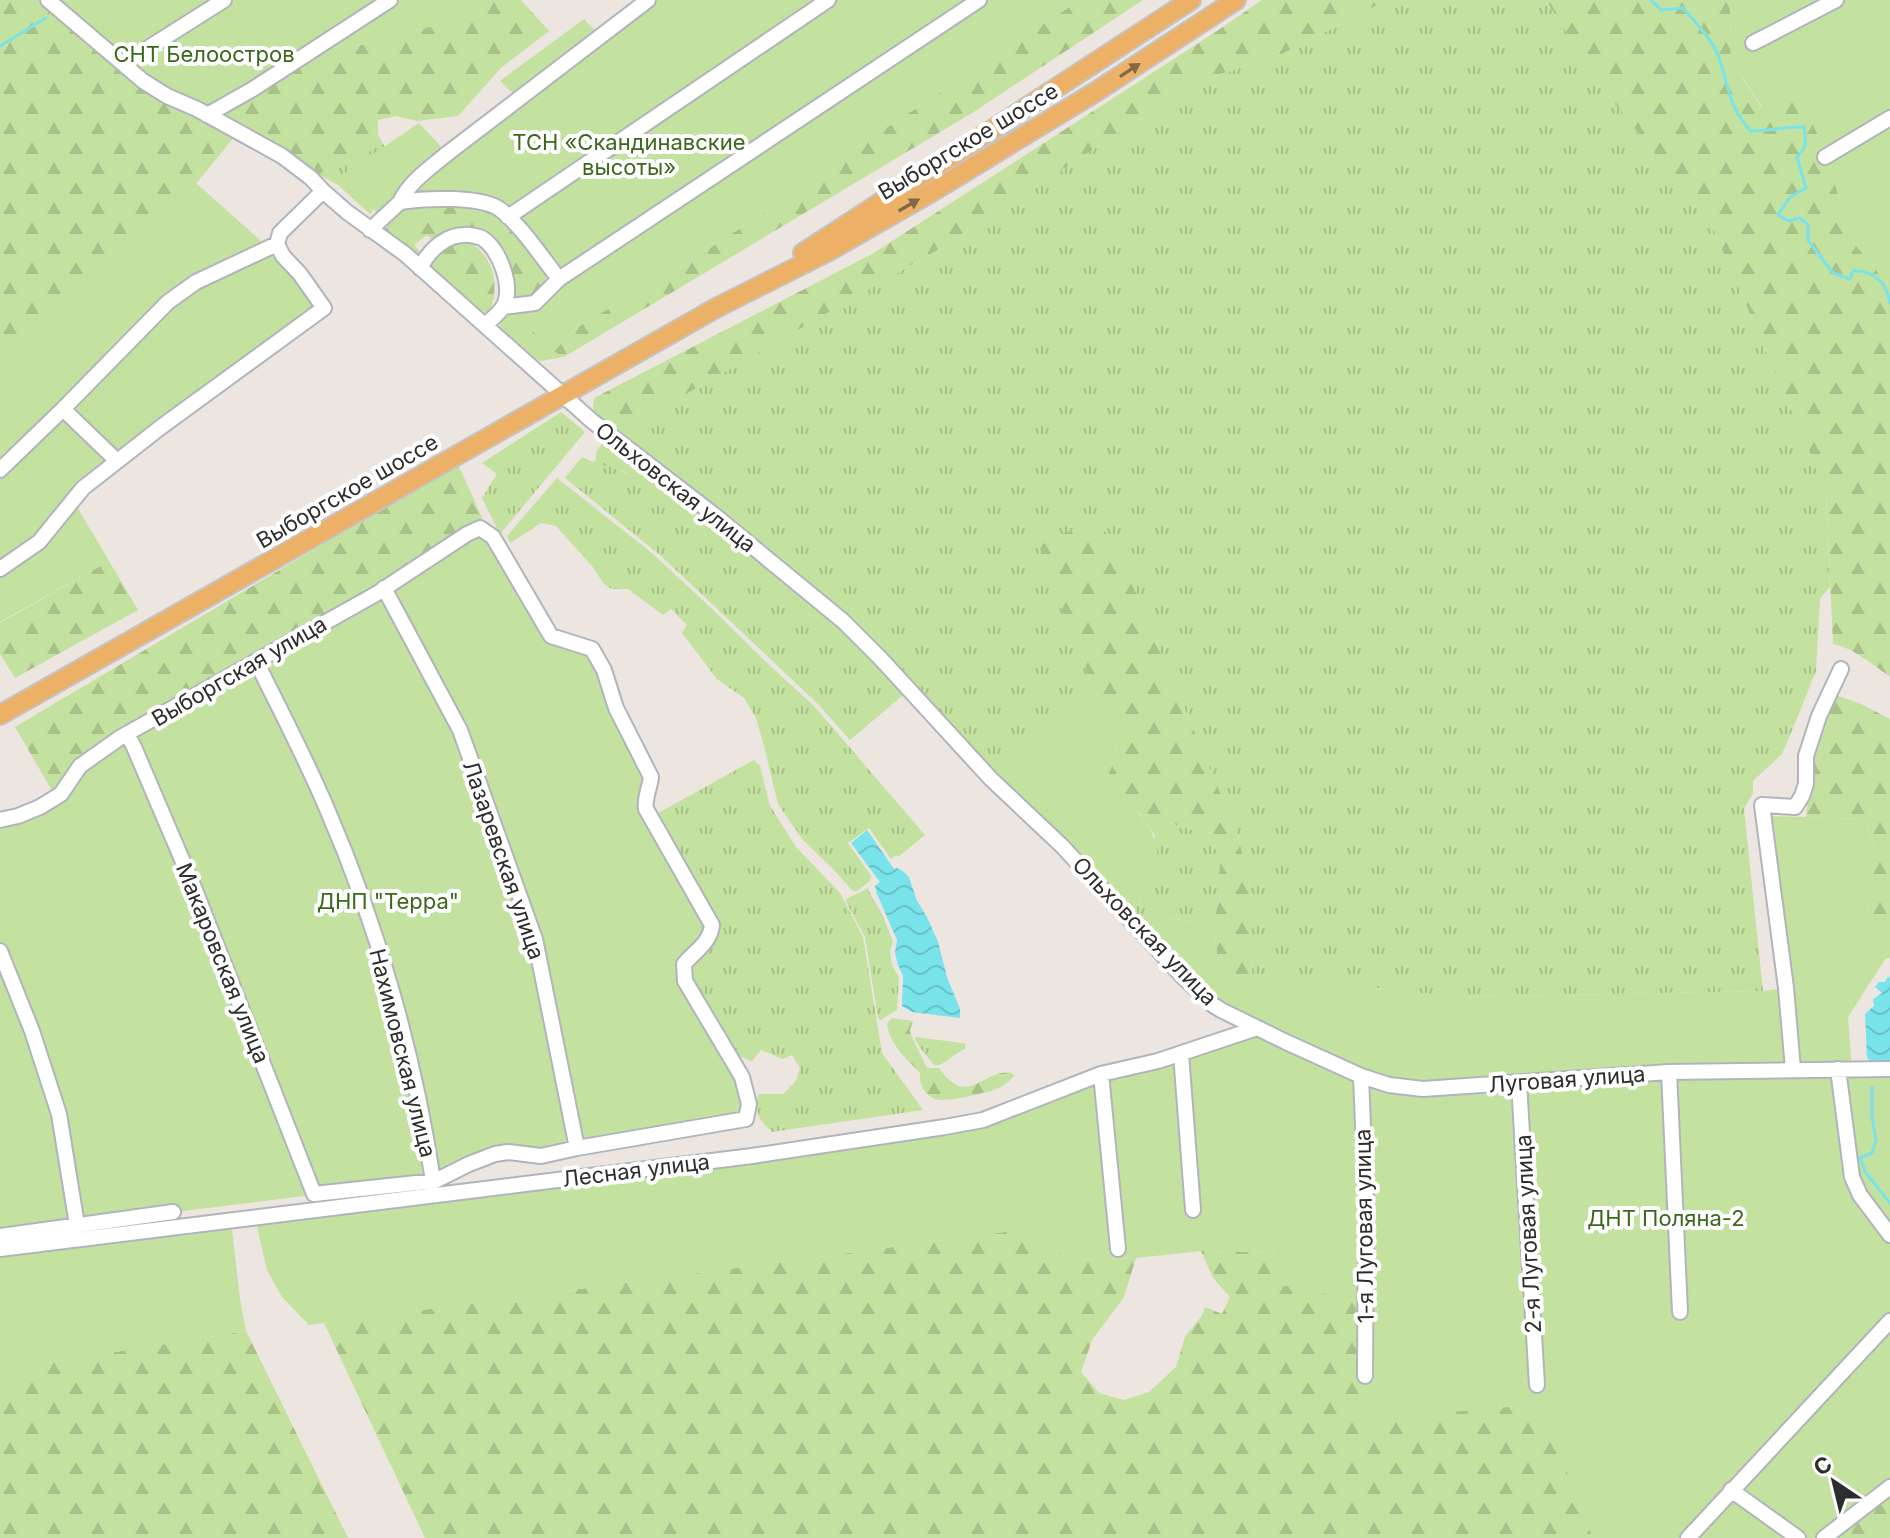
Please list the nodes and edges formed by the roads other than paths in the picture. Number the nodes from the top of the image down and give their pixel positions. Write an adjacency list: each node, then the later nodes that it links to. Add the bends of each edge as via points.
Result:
1 (48, 0): 10 (street, Ольховская улица)
2 (224, 0): 13 (street)
3 (390, 0): 14 (street)
4 (648, 0): 18 (street, via 448,153)
5 (828, 0): 19 (street)
6 (979, 0): 11 (street)
7 (1191, 0): 25 (main road, Выборгское шоссе)
8 (1236, 0): 25 (main road, Выборгское шоссе, one-way to 8, via 930,193)
9 (1836, 0): 12 (street)
10 (64, 6): 13 (street, Ольховская улица)
11 (957, 6): 23 (street)
12 (1753, 43)
13 (125, 65): 14 (street, Ольховская улица, via 167,96)
14 (207, 115): 17 (street, Ольховская улица, via 282,156)
15 (1890, 118): 16 (street)
16 (1825, 157)
17 (323, 191): 20 (street, Ольховская улица); 21 (street, via 280,233)
18 (400, 202): 19 (street, via 471,199); 20 (street)
19 (508, 217): 23 (street)
20 (370, 230): 22 (street, Ольховская улица)
21 (277, 244): 28 (street, via 196,282 168,302); 29 (street, via 324,308)
22 (420, 268): 24 (street, via 427,254 447,239 480,237 501,261 507,287); 26 (street, Ольховская улица)
23 (559, 279): 24 (street, via 535,303)
24 (503, 307): 26 (street)
25 (716, 308): 27 (main road, Выборгское шоссе)
26 (485, 325): 27 (street, Ольховская улица)
27 (562, 396): 35 (main road, Выборгское шоссе); 39 (street, Ольховская улица, via 843,621 1182,976 1213,1005)
28 (63, 409): 29 (street); 30 (street)
29 (117, 461): 31 (street, via 83,488 39,542)
30 (0, 470)
31 (0, 569)
32 (384, 588): 33 (street, Выборгская улица); 48 (street, Лазаревская улица, via 460,730 535,939); 48 (street, Выборгская улица, via 467,534 480,528 493,537 551,636 592,649 604,670 616,708 651,777 646,809 712,925 707,941 684,964 685,981 742,1077 749,1104 746,1119)
33 (256, 661): 36 (street, Выборгская улица); 49 (street, Нахимовская улица, via 327,808 367,912 424,1119)
34 (1841, 669): 41 (street, via 1806,756 1802,796 1795,807 1762,805)
35 (0, 715)
36 (127, 734): 37 (street, Выборгская улица, via 80,766 61,794); 49 (street, Макаровская улица, via 195,890 314,1194)
37 (0, 820)
38 (0, 951): 52 (street, via 59,1114)
39 (1257, 1028): 40 (street, Лесная улица); 46 (street, Луговая улица)
40 (1181, 1054): 45 (street, Лесная улица); 50 (street)
41 (1793, 1069): 42 (street, Луговая улица); 44 (street, Луговая улица)
42 (1838, 1069): 43 (street, Луговая улица); 53 (street, via 1852,1177)
43 (1890, 1069)
44 (1669, 1072): 47 (street, Луговая улица); 57 (street)
45 (1101, 1074): 55 (street, Лесная улица, via 983,1120 945,1127 752,1156); 56 (street)
46 (1361, 1076): 47 (street, Луговая улица, via 1423,1089); 59 (street, 1-я Луговая улица)
47 (1519, 1083): 60 (street, 2-я Луговая улица)
48 (577, 1148): 49 (street, via 541,1156 495,1154)
49 (433, 1181)
50 (1193, 1210)
51 (173, 1212): 52 (street)
52 (77, 1225): 54 (street)
53 (1890, 1235)
54 (0, 1236)
55 (0, 1249)
56 (1118, 1249)
57 (1680, 1312)
58 (1890, 1321): 62 (street)
59 (1365, 1376)
60 (1537, 1385)
61 (1890, 1487): 65 (street)
62 (1731, 1490): 63 (street); 64 (street)
63 (1688, 1538)
64 (1798, 1538)
65 (1824, 1538)

